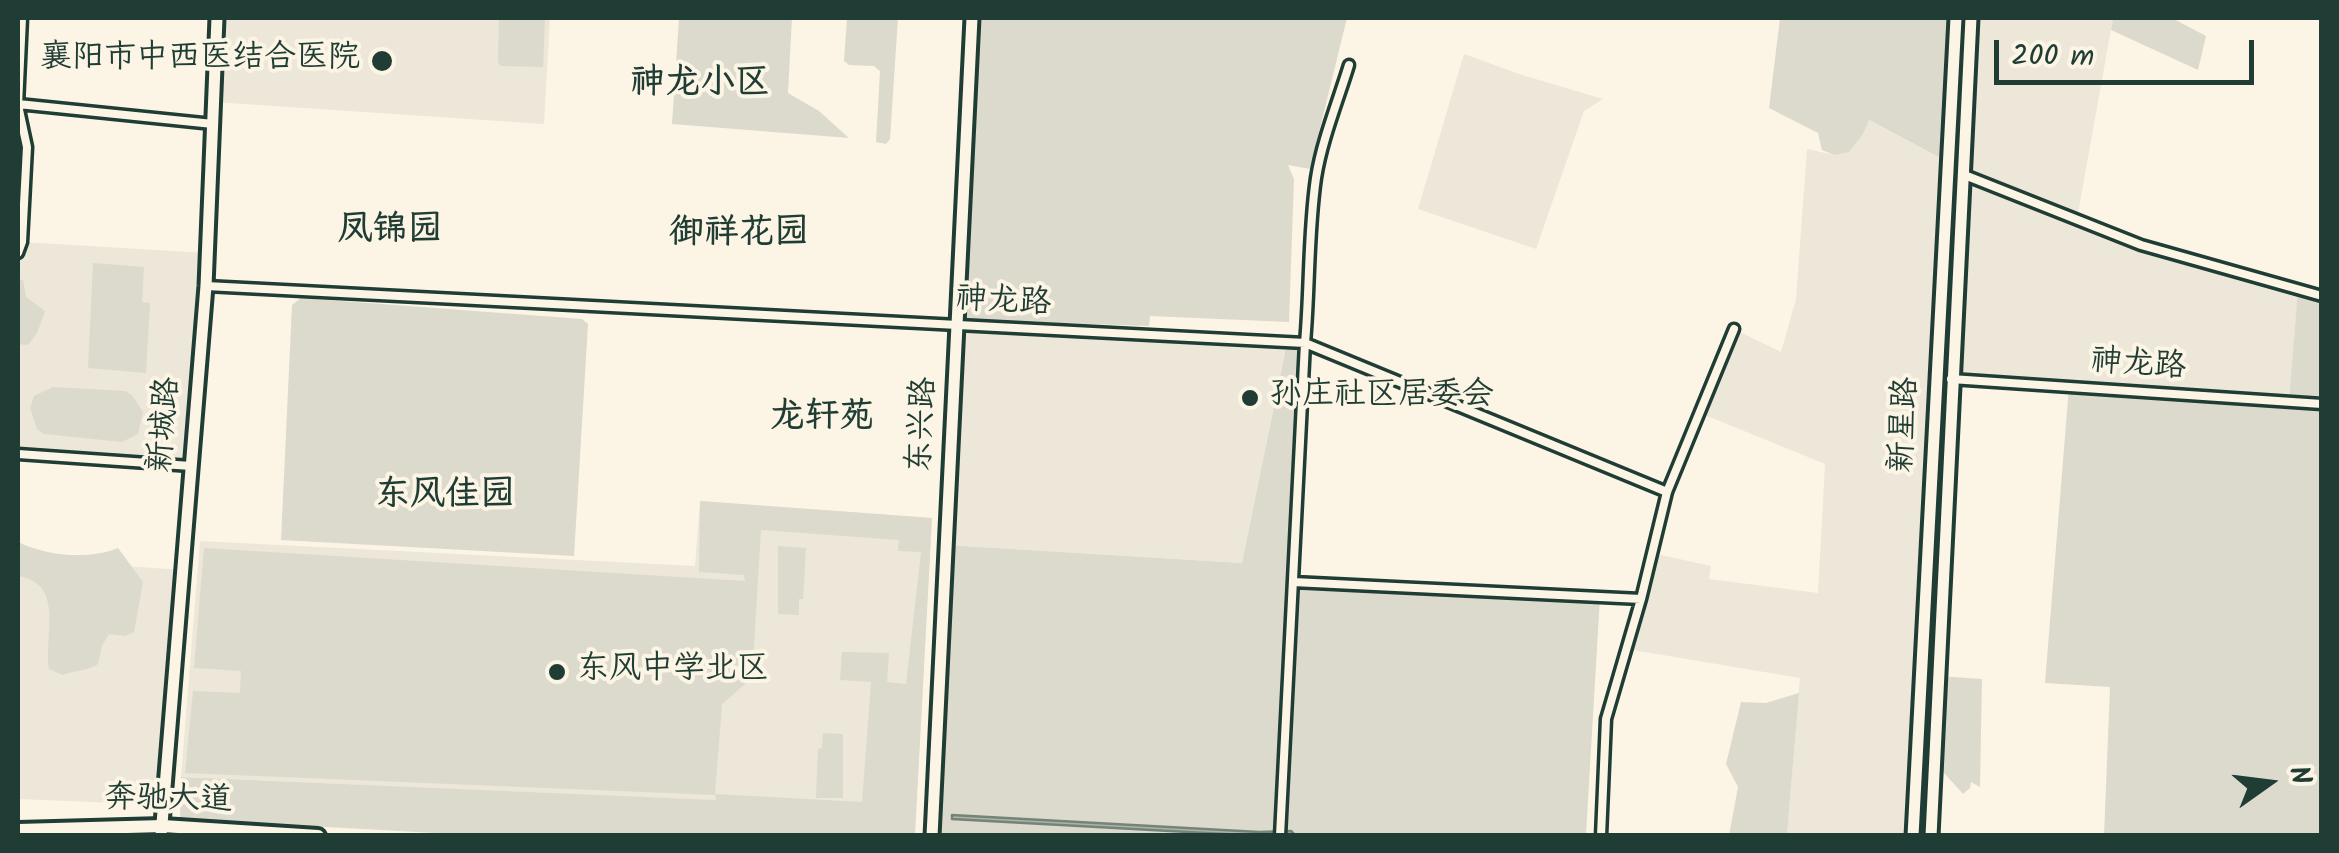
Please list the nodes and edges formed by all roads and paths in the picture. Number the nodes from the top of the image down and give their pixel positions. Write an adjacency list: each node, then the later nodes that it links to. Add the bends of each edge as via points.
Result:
1 (22, 18): 6 (street)
2 (217, 18): 9 (main road, 新城路)
3 (972, 18): 14 (main road, 东兴路)
4 (1956, 18): 30 (main road, 新星路)
5 (1971, 18): 10 (main road, 新星路)
6 (19, 55): 8 (street)
7 (1349, 64): 16 (street, via 1316,175)
8 (18, 105): 9 (street); 11 (street, via 27,147)
9 (213, 124): 12 (main road, 新城路)
10 (1962, 174): 13 (street, via 2141,245); 17 (main road, 新星路)
11 (18, 253)
12 (206, 286): 14 (street, 神龙路); 20 (main road, 新城路)
13 (2322, 296)
14 (957, 328): 16 (street, 神龙路); 27 (main road, 东兴路)
15 (1734, 329): 21 (street)
16 (1305, 343): 21 (street, 神龙路); 22 (street)
17 (1951, 379): 18 (street, 神龙路); 31 (main road, 新星路)
18 (2322, 404)
19 (18, 454): 20 (street)
20 (191, 466): 25 (main road, 新城路)
21 (1667, 492): 23 (street)
22 (1293, 582): 23 (street); 28 (street)
23 (1642, 599): 29 (street, via 1606,719)
24 (18, 830): 25 (main road, 奔驰大道)
25 (162, 831): 26 (main road, 奔驰大道)
26 (318, 836)
27 (932, 836)
28 (1280, 836)
29 (1602, 836)
30 (1912, 836)
31 (1931, 836)

